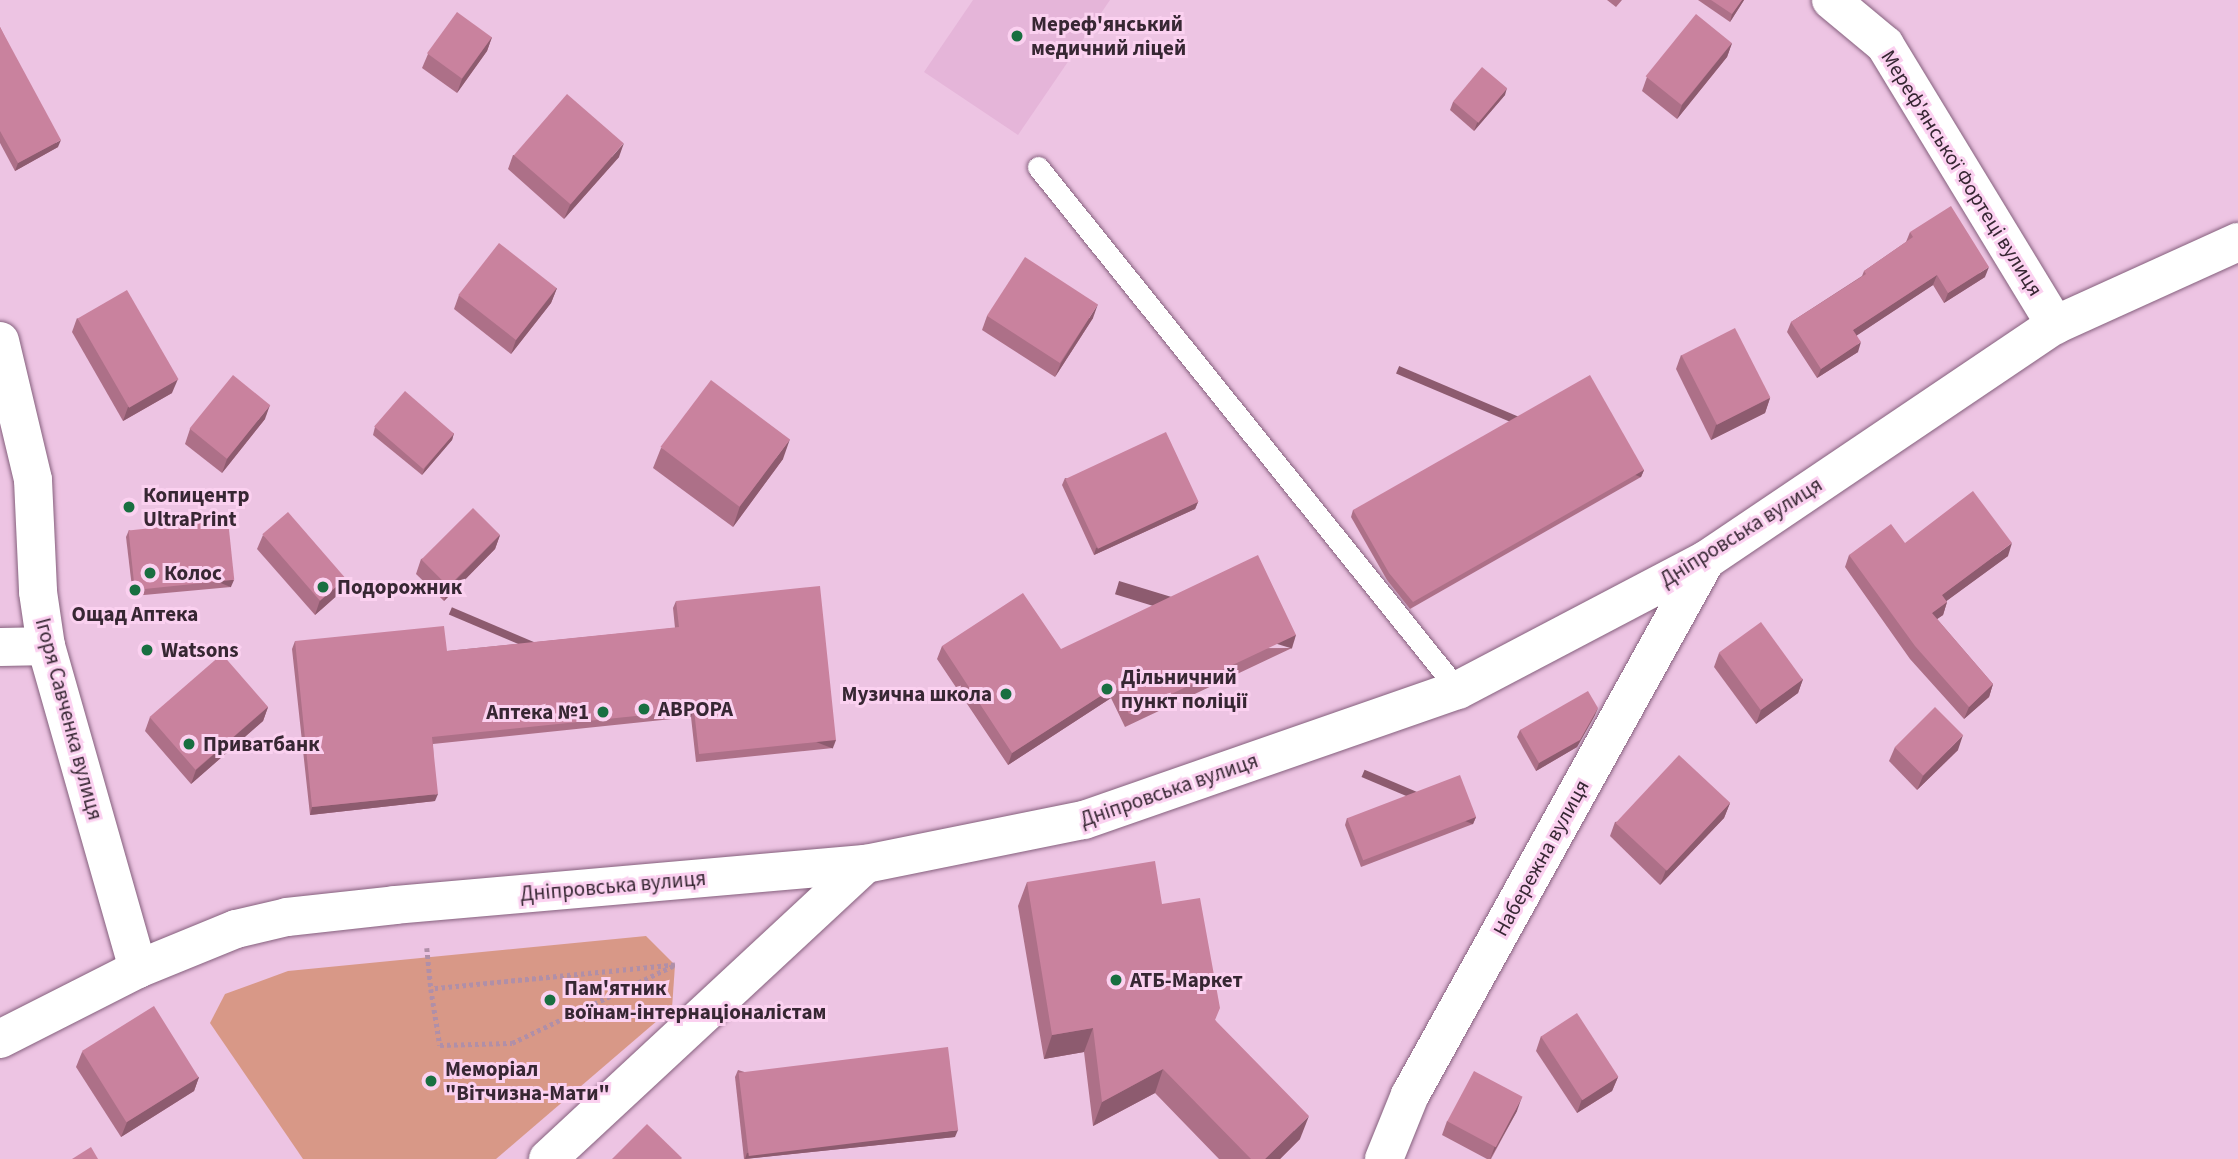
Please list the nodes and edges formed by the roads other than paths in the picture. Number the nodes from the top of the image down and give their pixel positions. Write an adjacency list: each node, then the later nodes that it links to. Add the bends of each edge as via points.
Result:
1 (1831, 0): 4 (main road, Мереф'янської Фортеці вулиця, via 1885,45)
2 (1038, 167): 9 (lane)
3 (2238, 242): 4 (main road, Дніпровська вулиця)
4 (2055, 325): 6 (main road, Дніпровська вулиця)
5 (0, 341): 7 (main road, Ігоря Савченка вулиця, via 33,480 38,592)
6 (1706, 560): 9 (main road, Дніпровська вулиця); 14 (main road, Набережна вулиця, via 1410,1095)
7 (46, 646): 8 (main road); 11 (main road, Ігоря Савченка вулиця)
8 (0, 647)
9 (1458, 690): 10 (main road, Дніпровська вулиця, via 1084,820)
10 (865, 864): 11 (main road, Дніпровська вулиця, via 287,917 216,936); 13 (main road)
11 (138, 969): 12 (main road, Дніпровська вулиця)
12 (0, 1039)
13 (548, 1159)
14 (1384, 1159)

